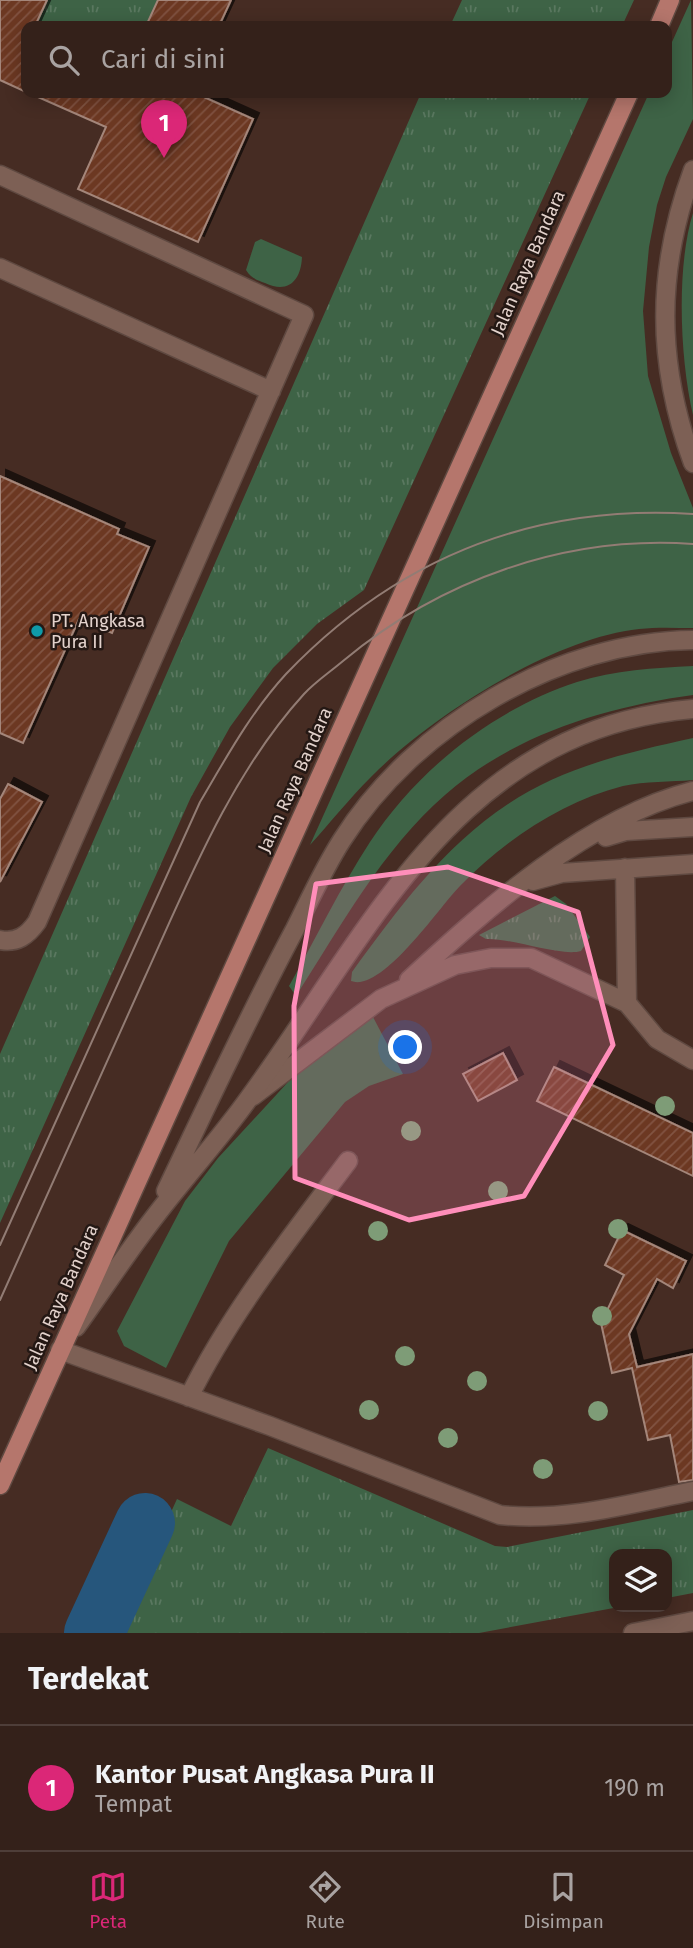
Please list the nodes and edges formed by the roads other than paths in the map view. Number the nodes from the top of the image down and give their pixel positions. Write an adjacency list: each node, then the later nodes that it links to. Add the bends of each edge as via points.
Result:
1 (670, 0): 2 (main road)
2 (661, 21)
3 (627, 98): 24 (main road, Jalan Raya Bandara)
4 (693, 170): 8 (street, via 676,215 665,275 664,340)
5 (0, 175): 7 (street, via 304,315)
6 (0, 268): 7 (street)
7 (271, 391): 17 (street, via 37,922 19,939)
8 (693, 463)
9 (693, 640): 23 (street, via 644,642 502,693 415,755 376,795 342,839 290,937)
10 (693, 709): 21 (street, via 616,721 517,768 471,804 400,882)
11 (693, 791): 13 (street, via 647,807)
12 (693, 827): 13 (street, via 626,831)
13 (564, 853): 16 (street)
14 (693, 864): 15 (street)
15 (625, 868): 16 (street, via 562,873); 19 (street)
16 (514, 888): 18 (street)
17 (0, 940)
18 (399, 989): 19 (street, via 455,965 491,958 531,958); 21 (street, via 344,1025)
19 (627, 1003): 20 (street, via 657,1039)
20 (693, 1060)
21 (248, 1100): 23 (street)
22 (348, 1161): 25 (street, via 245,1301)
23 (152, 1220): 24 (street)
24 (60, 1350): 25 (street); 26 (main road, Jalan Raya Bandara)
25 (190, 1397): 27 (street, via 500,1515 536,1519 577,1514)
26 (0, 1485)
27 (693, 1491)
28 (693, 1621): 29 (street)
29 (633, 1633)

